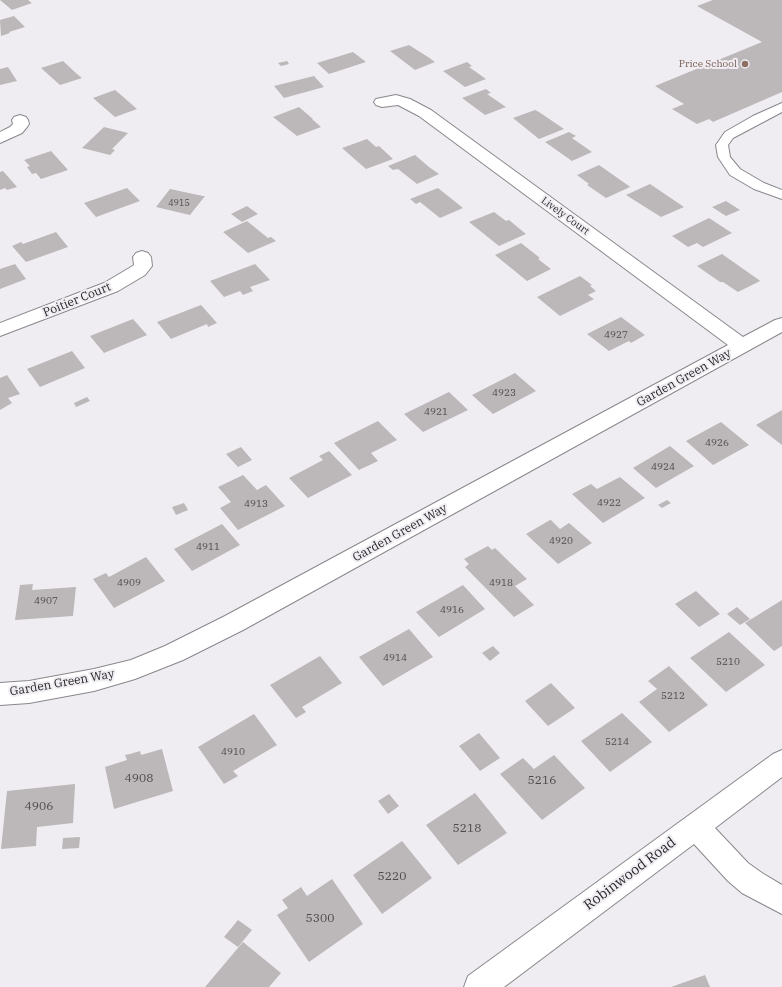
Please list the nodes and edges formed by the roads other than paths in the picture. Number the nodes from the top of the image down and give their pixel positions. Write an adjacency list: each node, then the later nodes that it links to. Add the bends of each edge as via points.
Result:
1 (382, 102): 9 (street, Lively Court, via 404,102 425,113)
2 (782, 108): 5 (lane, via 728,135 722,145 724,157 735,172 758,186)
3 (20, 120): 4 (street, via 21,124 16,130)
4 (0, 138)
5 (782, 195)
6 (142, 257): 8 (street, Poitier Court, via 143,266 138,271 111,287)
7 (782, 324): 9 (street, Garden Green Way)
8 (0, 330)
9 (742, 346): 10 (street, Garden Green Way, via 234,623 174,653 135,669 94,680 29,692)
10 (0, 694)
11 (782, 762): 12 (street, Robinwood Road)
12 (696, 826): 13 (street, via 738,872); 14 (street, Robinwood Road)
13 (782, 900)
14 (479, 987)

